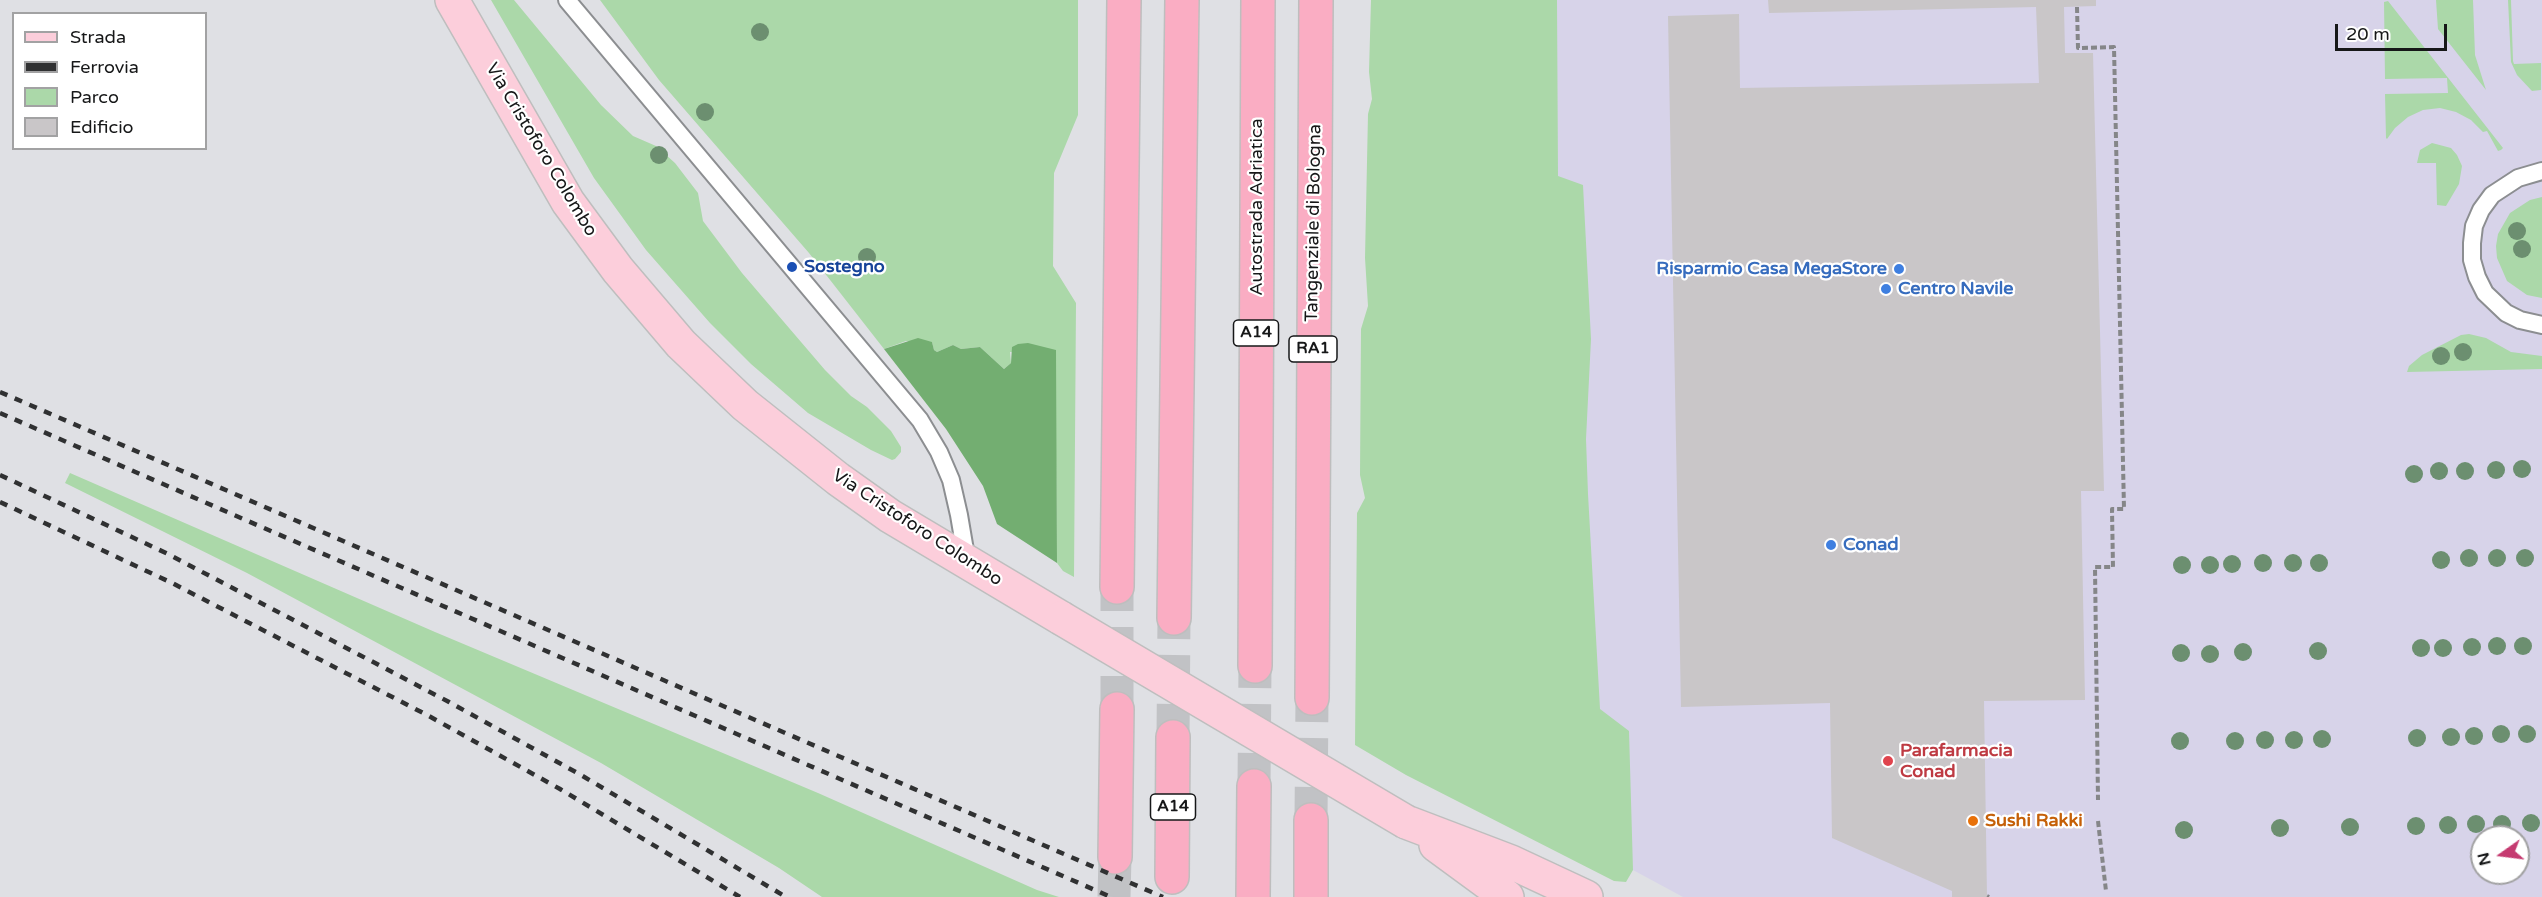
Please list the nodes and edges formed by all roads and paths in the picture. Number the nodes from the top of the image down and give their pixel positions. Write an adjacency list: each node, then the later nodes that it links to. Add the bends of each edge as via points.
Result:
1 (452, 0): 12 (main road, Via Cristoforo Colombo, via 568,202 618,270 681,344 745,405 828,472 890,516)
2 (567, 0): 12 (lane, via 920,420 951,480)
3 (1121, 0): 13 (highway)
4 (1182, 0): 14 (highway)
5 (1258, 0): 15 (highway, Autostrada Adriatica / A14)
6 (1316, 0): 10 (highway, Tangenziale di Bologna / RA1)
7 (1330, 0): 10 (highway)
8 (2077, 7): 20 (path, via 2078,48 2114,47 2124,509 2112,509 2113,567 2095,567)
9 (2542, 171): 11 (lane, via 2518,178 2492,195 2481,210 2472,243 2472,260 2485,292 2506,313)
10 (1315, 184): 16 (highway, Tangenziale di Bologna / RA1)
11 (2542, 325)
12 (967, 562): 23 (main road, Via Cristoforo Colombo, bridge)
13 (1117, 587)
14 (1174, 618)
15 (1255, 666)
16 (1312, 698)
17 (1117, 709): 24 (highway)
18 (1173, 737): 25 (highway, A14)
19 (1254, 786): 27 (highway)
20 (2098, 800)
21 (1311, 820): 28 (highway)
22 (2098, 821): 26 (path)
23 (1406, 822): 29 (main road, Via Cristoforo Colombo); 30 (main road, Via Cristoforo Colombo, via 1511,861)
24 (1114, 857)
25 (1172, 877)
26 (2106, 891)
27 (1253, 897)
28 (1311, 897)
29 (1507, 897)
30 (1586, 897)

